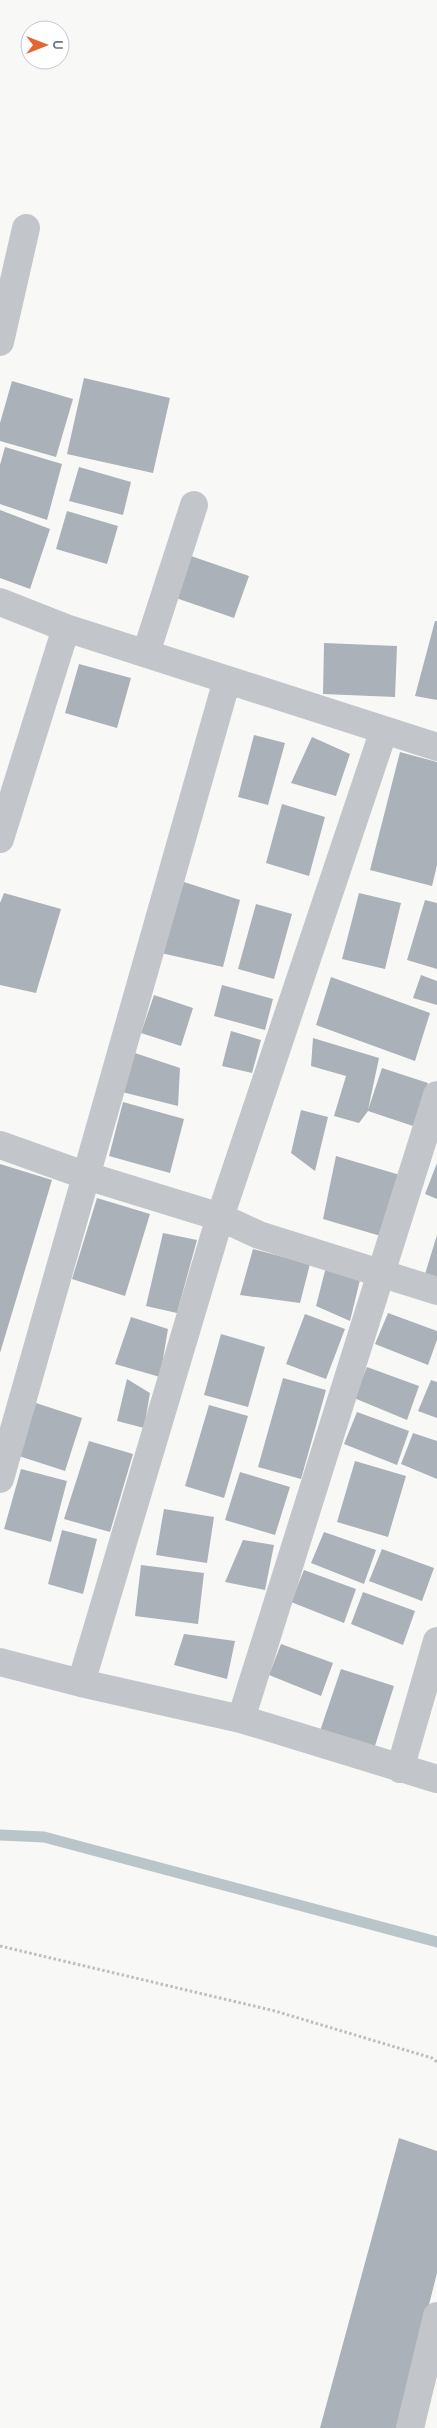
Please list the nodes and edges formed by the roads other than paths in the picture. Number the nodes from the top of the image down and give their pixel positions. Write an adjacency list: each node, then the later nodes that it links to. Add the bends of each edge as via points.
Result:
1 (26, 228): 2 (street)
2 (0, 342)
3 (194, 504): 6 (street)
4 (0, 602): 5 (street)
5 (66, 628): 6 (street); 10 (street)
6 (146, 653): 7 (street)
7 (227, 680): 8 (street); 13 (street)
8 (384, 730): 9 (street); 14 (street)
9 (437, 747)
10 (0, 839)
11 (437, 1095): 15 (street)
12 (0, 1145): 13 (street)
13 (87, 1176): 14 (street); 17 (street)
14 (220, 1217): 15 (street, via 259,1236); 20 (street)
15 (382, 1273): 16 (street); 21 (street)
16 (437, 1291)
17 (0, 1479)
18 (437, 1641): 22 (street)
19 (0, 1662): 20 (street)
20 (81, 1683): 21 (street)
21 (241, 1719): 22 (street)
22 (400, 1768): 23 (street)
23 (437, 1779)
24 (437, 2316): 25 (street)
25 (410, 2428)

